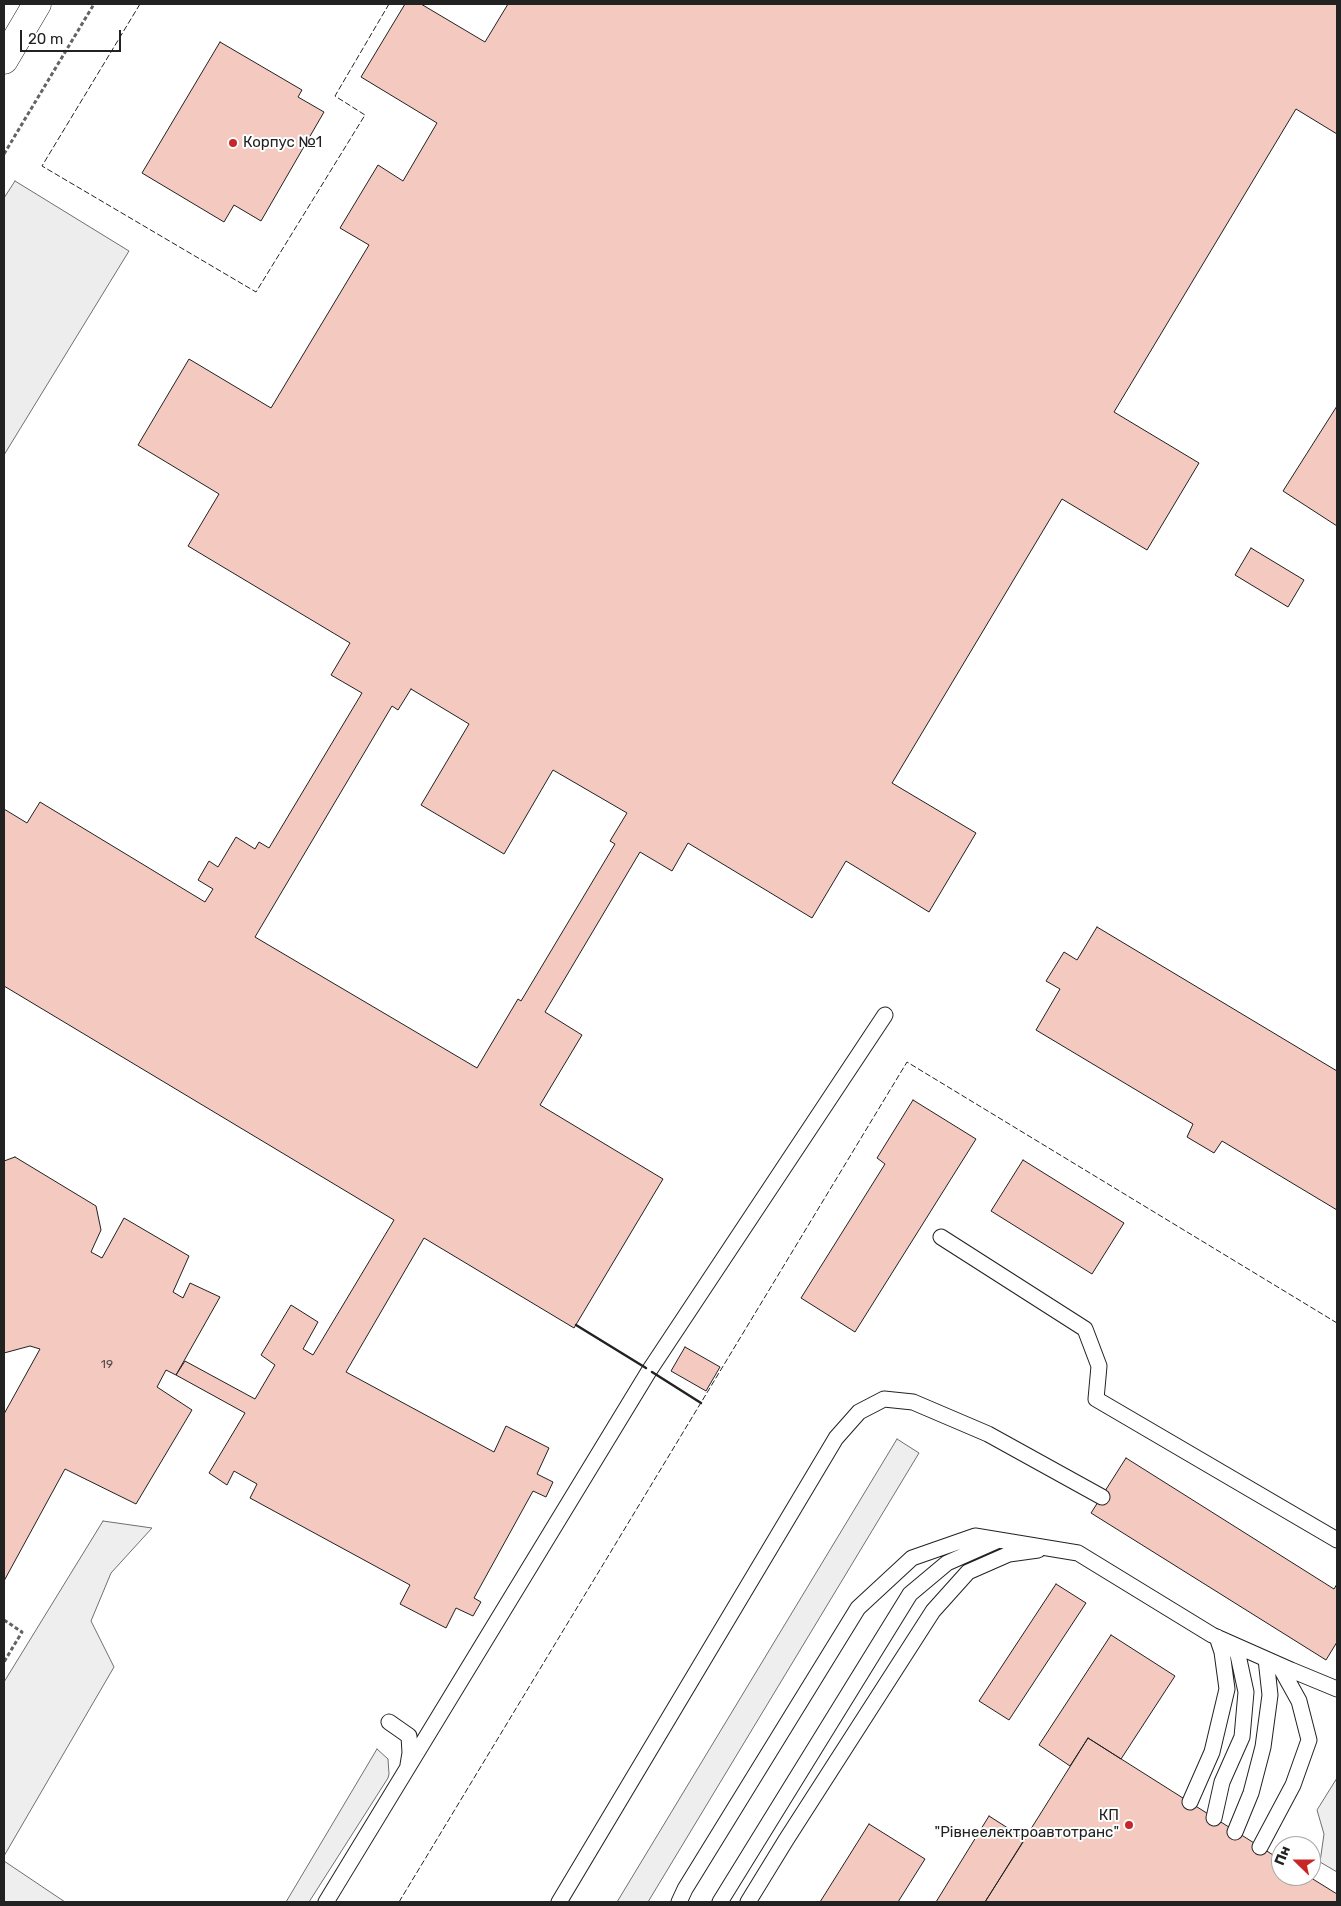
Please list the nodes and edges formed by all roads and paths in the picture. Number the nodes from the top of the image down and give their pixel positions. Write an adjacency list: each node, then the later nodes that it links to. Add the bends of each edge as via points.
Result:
1 (37, 4): 3 (street)
2 (94, 4): 4 (path)
3 (4, 60)
4 (4, 154)
5 (886, 1015): 18 (lane, via 650,1371)
6 (941, 1237): 9 (lane, via 1085,1329 1099,1366 1096,1399)
7 (1102, 1497): 24 (lane, via 988,1434 913,1402 884,1399 859,1412 836,1438)
8 (999, 1540): 10 (lane); 25 (lane, via 975,1536 912,1558 858,1608); 26 (lane, via 947,1563 910,1594)
9 (1337, 1540)
10 (1052, 1548): 12 (lane, via 1078,1553); 27 (lane, via 1009,1554 968,1572 933,1611)
11 (4, 1620): 14 (path, via 22,1632)
12 (1217, 1637): 13 (lane); 19 (lane, via 1227,1689 1212,1752)
13 (1232, 1644): 15 (lane); 20 (lane, via 1238,1655 1246,1692 1242,1737 1222,1782)
14 (4, 1662)
15 (1273, 1662): 16 (lane); 21 (lane, via 1264,1747 1251,1793); 22 (lane, via 1299,1701 1309,1740 1293,1785)
16 (1337, 1689)
17 (389, 1722): 18 (lane, via 409,1736 410,1753)
18 (402, 1778): 23 (lane)
19 (1190, 1802)
20 (1214, 1818)
21 (1235, 1832)
22 (1260, 1847)
23 (326, 1902)
24 (559, 1902)
25 (679, 1902)
26 (720, 1902)
27 (748, 1902)

